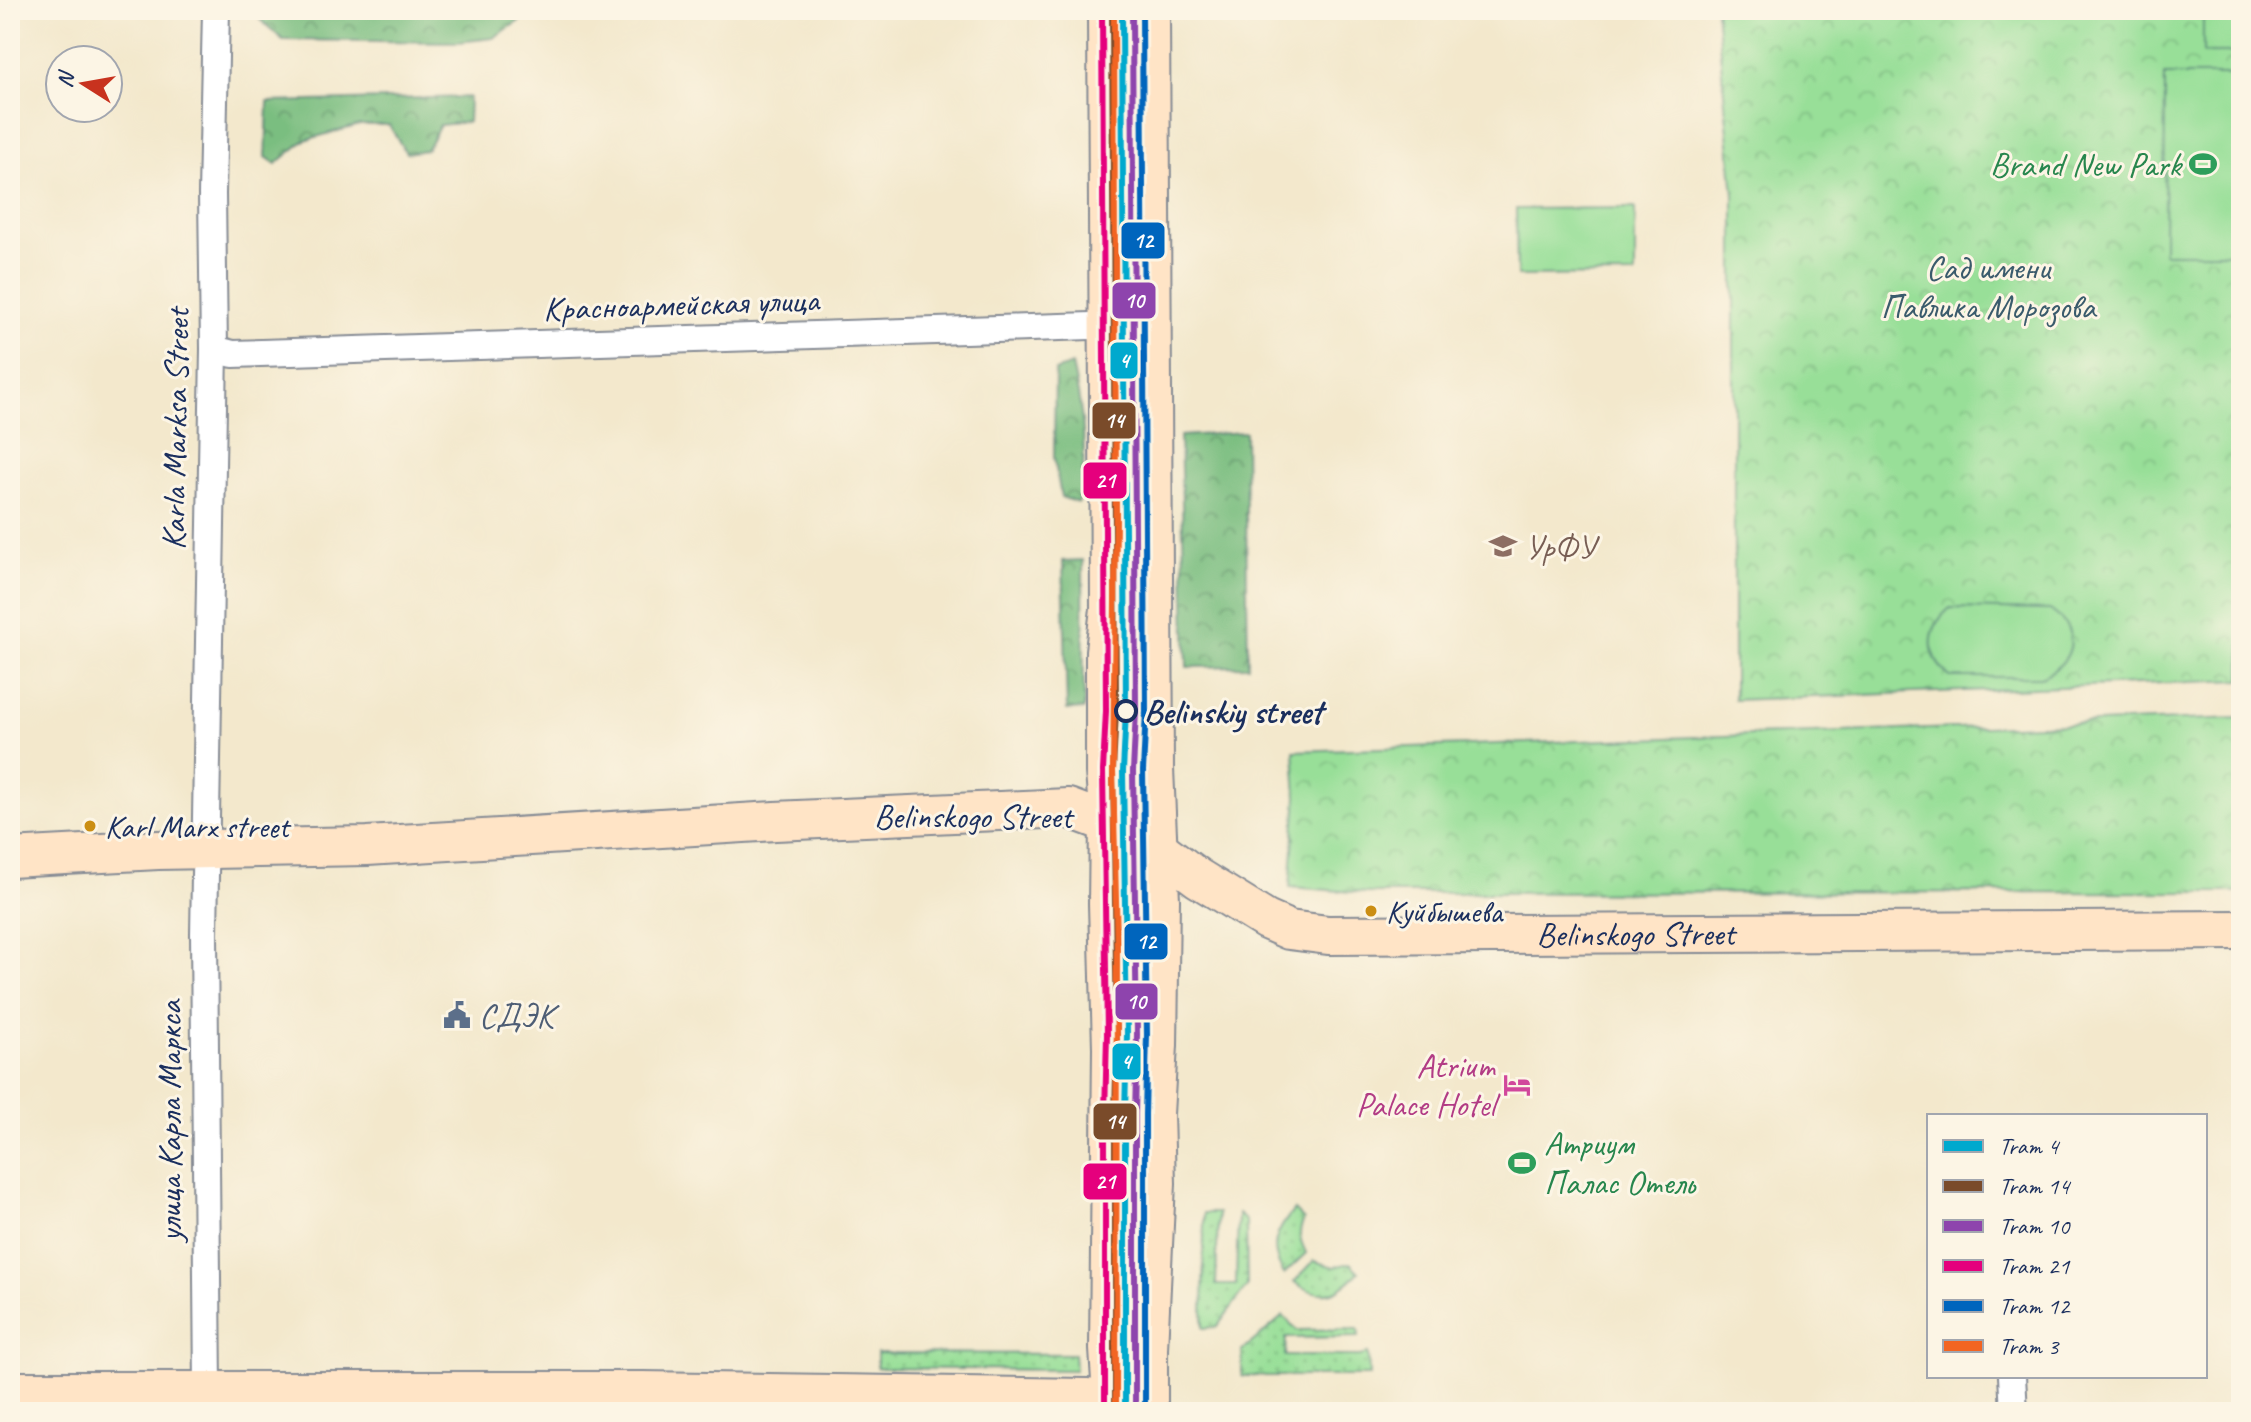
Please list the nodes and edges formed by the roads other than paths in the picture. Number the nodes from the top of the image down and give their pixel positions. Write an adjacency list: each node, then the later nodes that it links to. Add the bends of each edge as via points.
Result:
1 (216, 10): 6 (street, Karla Marksa Street)
2 (1107, 10): 5 (main road)
3 (1150, 10): 4 (main road)
4 (1152, 324): 5 (street, Красноармейская улица); 9 (main road)
5 (1109, 325): 6 (street, Красноармейская улица, via 233,354); 7 (main road)
6 (214, 349): 8 (street, Karla Marksa Street)
7 (1109, 822): 8 (main road, Belinskogo Street, via 1068,808 367,846); 9 (main road, Belinskogo Street); 16 (main road, via 1112,1048 1109,1330)
8 (206, 849): 10 (main road, Belinskogo Street); 15 (street, улица Карла Маркса)
9 (1159, 849): 11 (main road, Belinskogo Street, via 1266,920 1289,930 1328,935); 12 (main road, via 1156,1183)
10 (10, 858)
11 (2241, 930)
12 (1148, 1358): 16 (main road); 17 (main road)
13 (2012, 1378): 18 (street)
14 (10, 1391): 15 (main road)
15 (208, 1391): 16 (main road, via 643,1391)
16 (1103, 1402)
17 (1148, 1412)
18 (2014, 1412)

